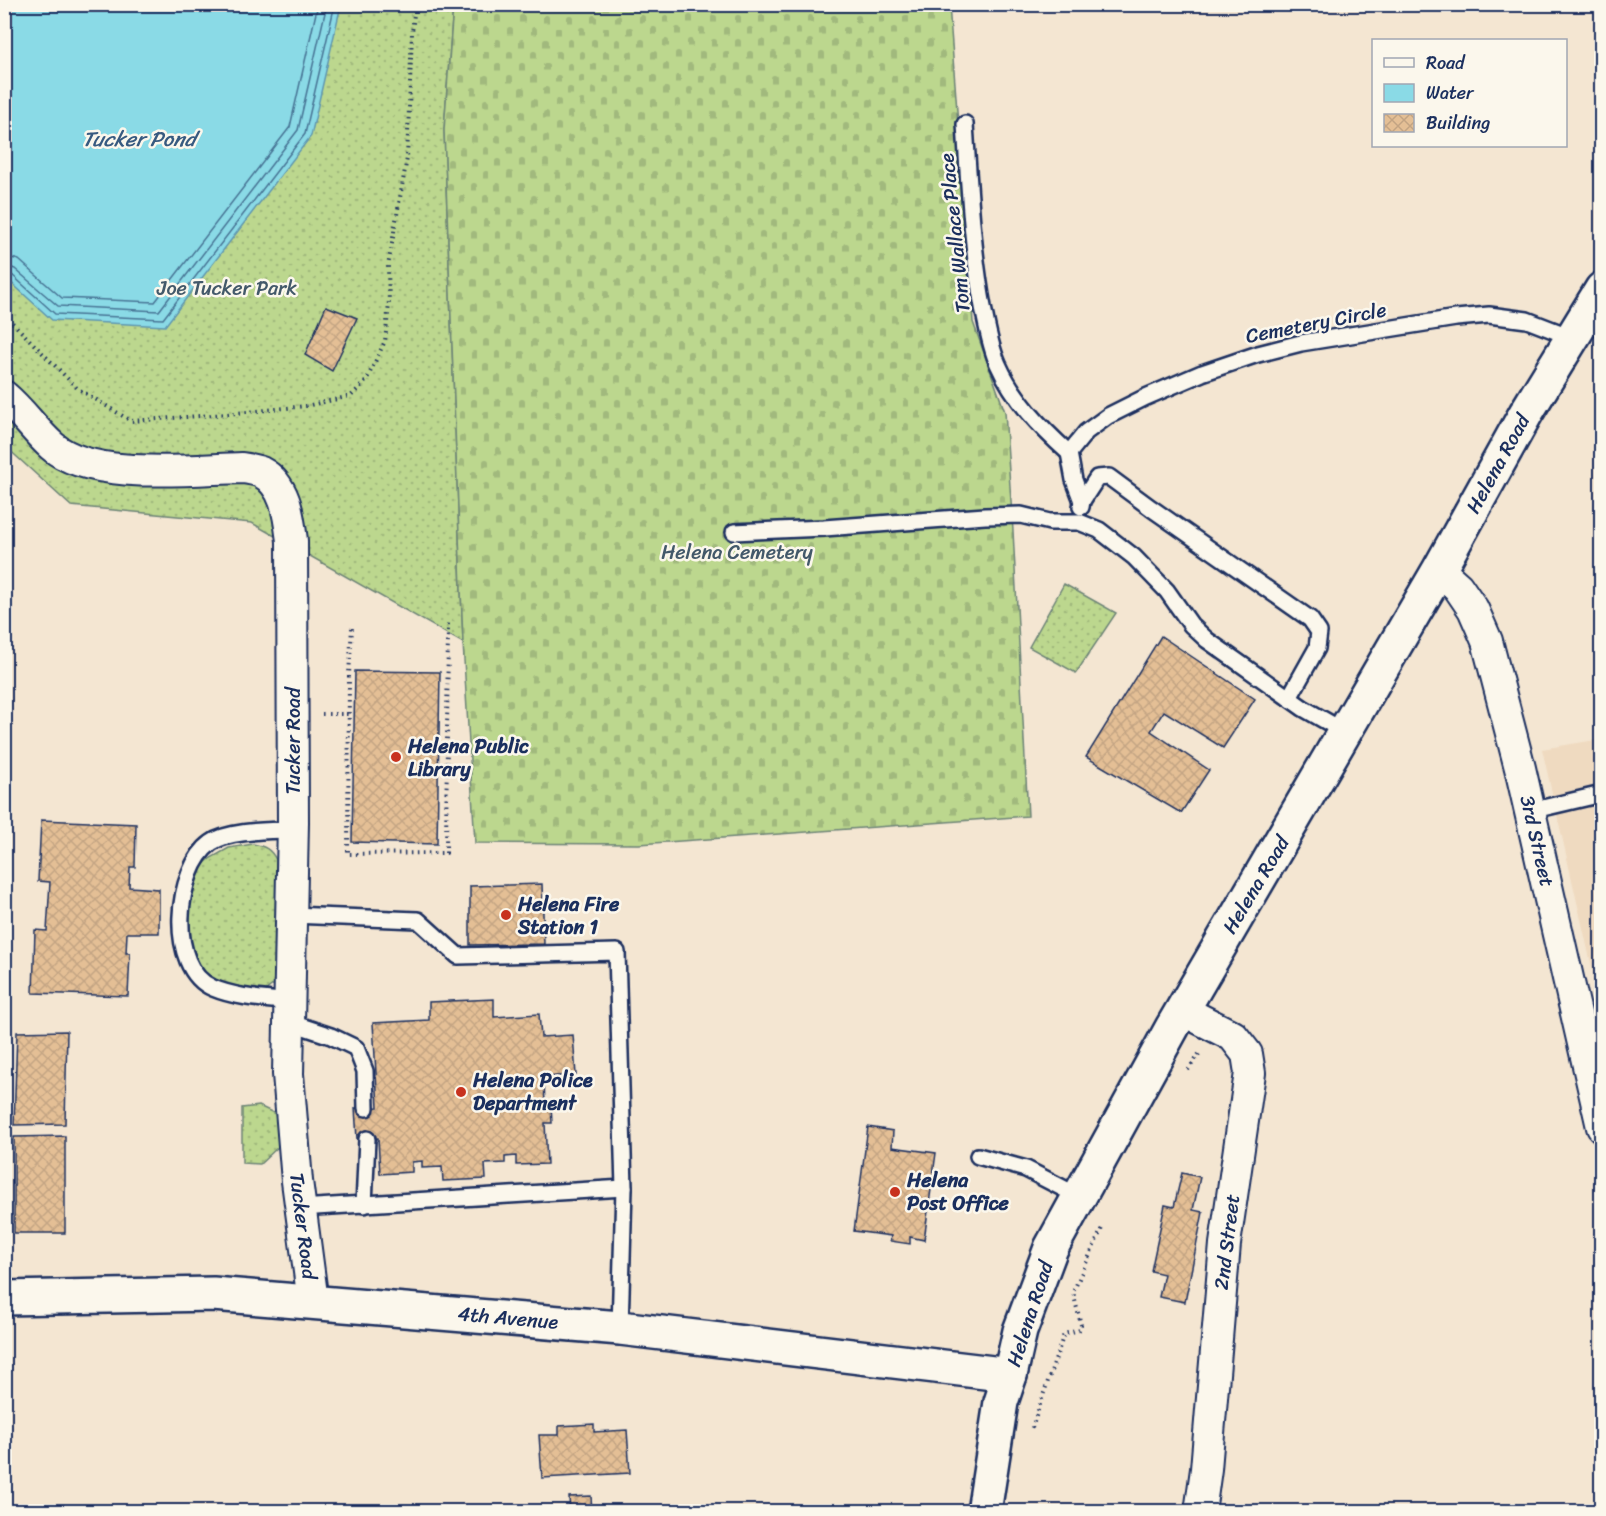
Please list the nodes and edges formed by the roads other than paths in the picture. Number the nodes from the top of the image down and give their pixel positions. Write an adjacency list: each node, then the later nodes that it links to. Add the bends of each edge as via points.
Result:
1 (965, 124): 5 (lane, Tom Wallace Place, via 976,270 998,364 1025,410)
2 (1602, 289): 3 (main road, Helena Road)
3 (1571, 337): 5 (lane, Cemetery Circle, via 1527,320 1489,315 1301,343 1213,369 1146,397 1108,416 1086,432); 9 (main road, Helena Road)
4 (4, 396): 14 (street, Tucker Road, via 53,447 72,458 133,471 242,468 260,471 280,492 288,508 292,541)
5 (1069, 453): 6 (lane)
6 (1082, 501): 7 (lane); 10 (lane, via 1097,478 1117,481 1310,619 1319,632 1317,648)
7 (1079, 522): 8 (lane, via 1050,522 1022,515 985,516); 10 (lane, via 1099,530 1134,557 1207,640)
8 (734, 532)
9 (1439, 570): 11 (main road, Helena Road); 13 (street, 3rd Street, via 1458,587 1473,609 1487,641)
10 (1289, 698): 11 (lane)
11 (1345, 732): 16 (main road, Helena Road)
12 (1602, 795): 13 (lane)
13 (1530, 811): 18 (street, 3rd Street)
14 (292, 830): 15 (street, Tucker Road); 17 (lane, via 240,832 212,842 199,856 184,889 181,916 184,953 191,970 212,988)
15 (291, 915): 17 (street, Tucker Road); 23 (lane, via 418,920 458,956 617,952)
16 (1182, 1010): 24 (main road, Helena Road); 32 (street, 2nd Street, via 1233,1036 1247,1054 1250,1073 1225,1244)
17 (290, 1012): 19 (lane, via 356,1048 364,1071); 26 (street, Tucker Road, via 288,1074)
18 (1595, 1076): 20 (street, 3rd Street)
19 (366, 1107)
20 (1602, 1127)
21 (367, 1139): 25 (lane)
22 (978, 1156): 24 (lane, via 1026,1169)
23 (624, 1188): 25 (lane); 29 (lane)
24 (1080, 1197): 30 (main road, Helena Road, via 1051,1248 1035,1287)
25 (364, 1205): 26 (lane)
26 (300, 1208): 28 (street, Tucker Road)
27 (4, 1298): 28 (main road, 4th Avenue, via 213,1294)
28 (313, 1302): 29 (main road, 4th Avenue)
29 (620, 1328): 30 (main road, 4th Avenue)
30 (1010, 1375): 31 (main road, Helena Road, via 1000,1402)
31 (984, 1512)
32 (1200, 1512)

